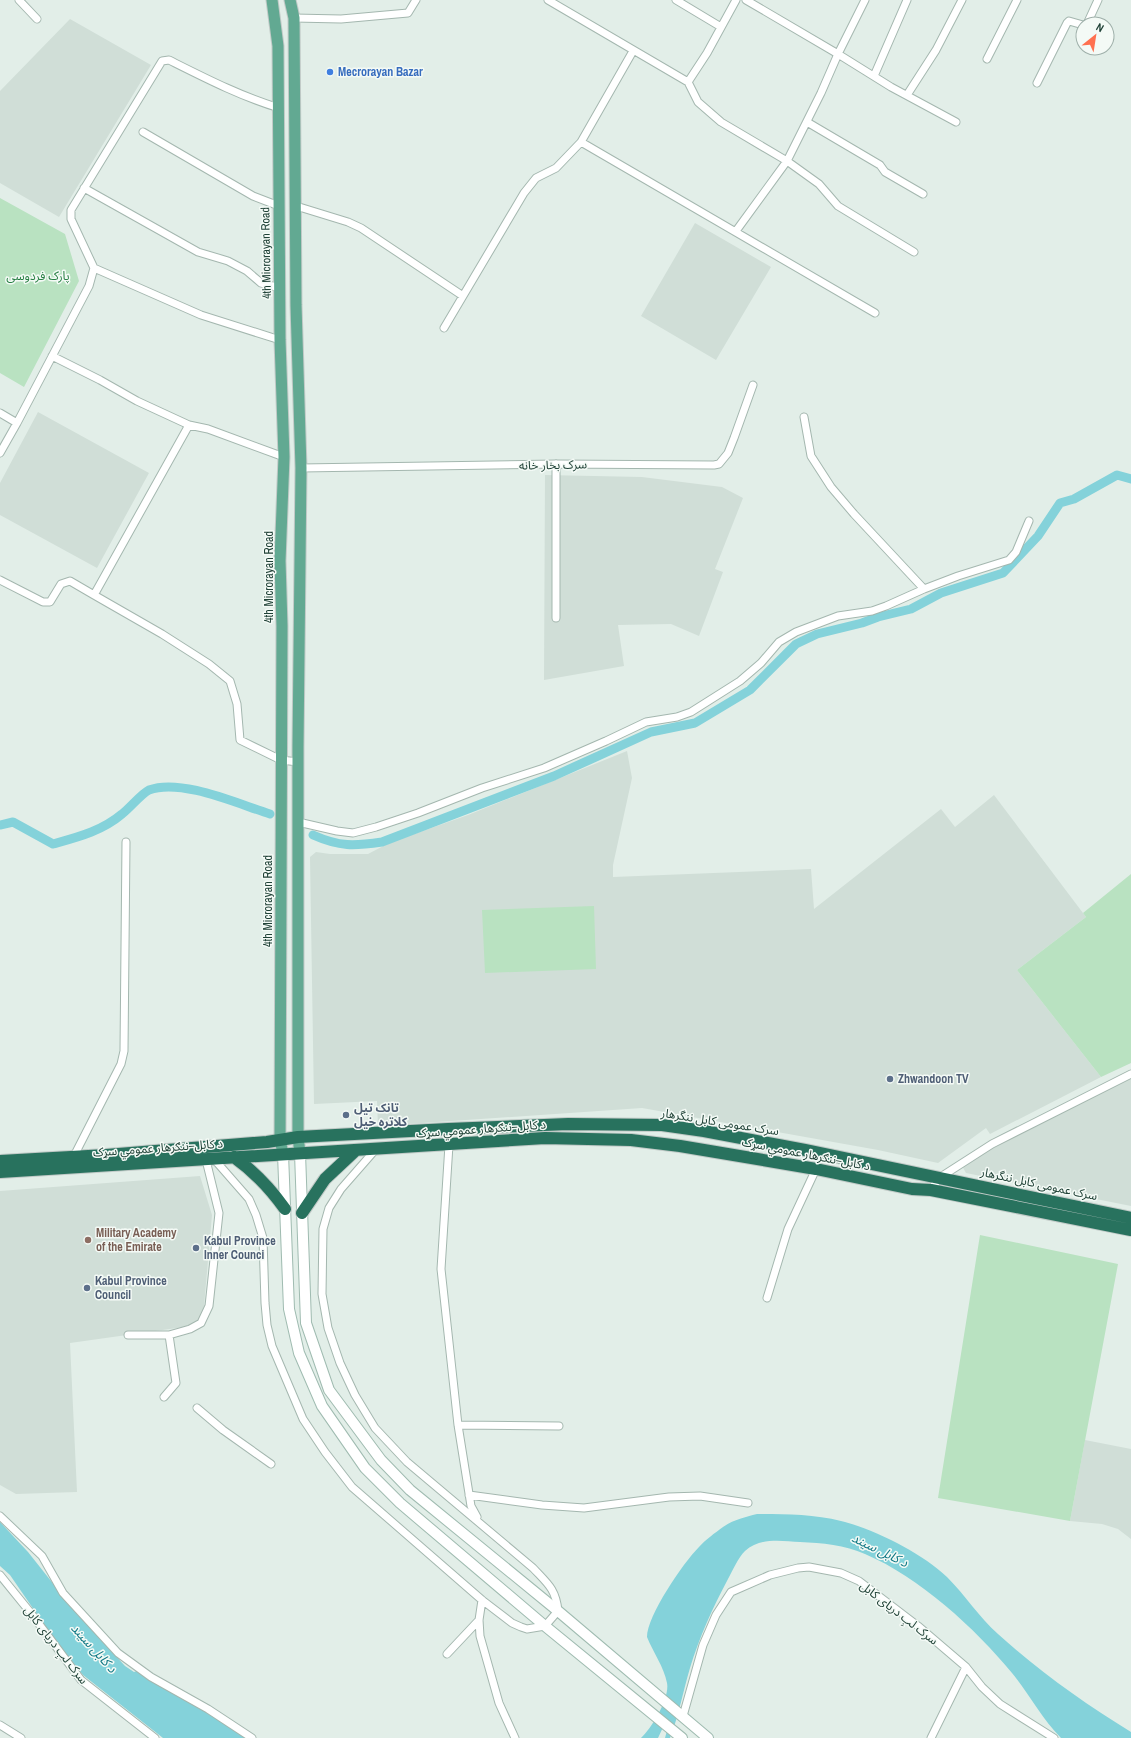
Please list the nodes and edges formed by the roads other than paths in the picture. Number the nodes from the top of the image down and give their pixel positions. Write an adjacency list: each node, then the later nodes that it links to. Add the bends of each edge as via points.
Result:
1 (19, 0): 16 (street)
2 (272, 0): 26 (main road, 4th Microrayan Road, via 278,46)
3 (290, 0): 15 (main road)
4 (416, 0): 15 (street, via 408,13 341,19)
5 (676, 0): 18 (street)
6 (736, 0): 18 (street)
7 (746, 0): 20 (street)
8 (865, 0): 20 (street)
9 (907, 0): 22 (street)
10 (962, 0): 25 (street, via 936,50)
11 (1017, 0): 21 (street)
12 (1098, 0): 14 (street)
13 (550, 1): 19 (street)
14 (1091, 16)
15 (294, 18): 35 (main road)
16 (37, 19)
17 (1075, 23): 24 (street, via 1067,23)
18 (721, 26): 23 (street)
19 (633, 51): 23 (street); 30 (street)
20 (838, 54): 22 (street); 27 (street)
21 (987, 60)
22 (874, 76): 25 (street)
23 (688, 82): 31 (street, via 698,102 721,122)
24 (1037, 83)
25 (907, 95): 28 (street)
26 (279, 108): 32 (street, via 224,87 170,60 162,60); 34 (main road, 4th Microrayan Road)
27 (807, 122): 31 (street); 33 (street)
28 (956, 122)
29 (143, 132): 34 (street, via 253,196)
30 (581, 142): 37 (street); 41 (street, via 556,168 536,178 524,193)
31 (787, 161): 37 (street); 38 (street, via 819,184 838,206)
32 (84, 188): 39 (street, via 70,214); 40 (street, via 198,252 228,261 247,271 261,283)
33 (923, 194)
34 (278, 206): 36 (main road, 4th Microrayan Road)
35 (296, 212): 36 (main road); 41 (street, via 348,222 361,228); 54 (main road)
36 (279, 218): 40 (main road, 4th Microrayan Road)
37 (736, 231): 42 (street)
38 (914, 252)
39 (94, 268): 44 (street, via 200,315); 45 (street, via 89,286)
40 (280, 288): 44 (main road, 4th Microrayan Road)
41 (463, 296): 43 (street)
42 (875, 313)
43 (444, 328)
44 (280, 340): 52 (main road, 4th Microrayan Road)
45 (52, 356): 49 (street); 50 (street)
46 (753, 385): 53 (street, سرک بخار خانه, via 728,453 719,464)
47 (0, 413): 49 (street)
48 (804, 417): 57 (street, via 811,456 831,487)
49 (17, 423): 51 (street)
50 (189, 426): 52 (street, via 208,429); 58 (street)
51 (0, 453)
52 (284, 457): 60 (main road, 4th Microrayan Road, via 280,561)
53 (556, 464): 54 (street, سرک بخار خانه); 59 (street)
54 (300, 468): 61 (main road)
55 (1029, 521): 57 (street, via 1016,552 1009,560)
56 (0, 580): 58 (street, via 43,602 50,602 60,584 70,581)
57 (924, 589): 62 (street, via 879,609 838,616 796,632 779,642 761,663 740,681 691,712 646,722 544,768 482,788 418,813 353,833)
58 (94, 595): 60 (street, via 162,634 209,664 230,681 237,704 240,740)
59 (556, 618)
60 (281, 760): 61 (street); 66 (main road, 4th Microrayan Road)
61 (298, 762): 62 (main road)
62 (298, 822): 65 (main road)
63 (126, 842): 72 (street, via 124,1051 121,1064)
64 (1131, 1074): 78 (street, via 992,1144)
65 (298, 1138): 66 (highway, سرک عمومی کابل ننگرهار); 70 (main road); 78 (highway, سرک عمومی کابل ننگرهار, via 568,1124 662,1125 756,1140)
66 (280, 1139): 71 (main road, 4th Microrayan Road); 72 (highway, د کابل–ننګرهار عمومي سړک)
67 (449, 1145): 68 (highway, د کابل–ننګرهار عمومي سړک); 76 (highway, د کابل–ننګرهار عمومي سړک, via 545,1138 631,1140); 89 (street, via 441,1269)
68 (377, 1149): 69 (highway, د کابل–ننګرهار عمومي سړک); 95 (street, via 341,1189 329,1208 323,1229 322,1294 328,1328 355,1395 375,1428 407,1462)
69 (356, 1150): 70 (highway, د کابل–ننګرهار عمومي سړک); 81 (highway, via 325,1179)
70 (300, 1153): 71 (highway, د کابل–ننګرهار عمومي سړک); 81 (main road)
71 (283, 1154): 73 (highway, د کابل–ننګرهار عمومي سړک); 80 (main road)
72 (74, 1156): 75 (highway, د کابل–ننګرهار عمومي سړک)
73 (234, 1157): 74 (highway, د کابل–ننګرهار عمومي سړک); 80 (highway, via 253,1171)
74 (210, 1159): 77 (highway, د کابل–ننګرهار عمومي سړک); 85 (street, via 219,1213 210,1306 201,1323 190,1329); 97 (street, via 249,1199 256,1215 263,1238 267,1325 272,1346 303,1419 324,1452 352,1487)
75 (0, 1161)
76 (816, 1169): 79 (highway, د کابل–ننګرهار عمومي سړک, via 912,1189); 84 (street, via 788,1229)
77 (0, 1172)
78 (939, 1178): 79 (street); 82 (highway, سرک عمومی کابل ننگرهار)
79 (930, 1190): 83 (highway, د کابل–ننګرهار عمومي سړک)
80 (285, 1208): 100 (main road, via 289,1309 299,1353 322,1406 365,1468 400,1503)
81 (302, 1213): 98 (main road, via 306,1323 330,1390 380,1460 410,1490)
82 (1131, 1218)
83 (1131, 1230)
84 (767, 1298)
85 (169, 1334): 86 (street); 87 (street, via 176,1383)
86 (128, 1336)
87 (164, 1397)
88 (196, 1408): 91 (street)
89 (458, 1425): 90 (street); 92 (street)
90 (559, 1426)
91 (271, 1464)
92 (469, 1495): 93 (street, via 584,1508 669,1496 700,1496); 95 (street, via 471,1506)
93 (748, 1504)
94 (0, 1516): 108 (street, via 42,1556 63,1593 118,1653 151,1677 208,1709)
95 (480, 1522): 98 (street, via 552,1587)
96 (0, 1575): 107 (street, سرک لبِ دریای کابل, via 81,1680)
97 (482, 1600): 99 (street); 100 (street, via 521,1628)
98 (558, 1610): 100 (street); 103 (main road)
99 (479, 1620): 101 (street); 109 (street, via 480,1636 499,1703)
100 (545, 1626): 105 (main road)
101 (447, 1654)
102 (966, 1667): 103 (street, سرک لبِ دریای کابل, via 859,1581 841,1573 809,1566 770,1575 731,1592 716,1614 703,1645); 111 (street); 112 (street, سرک لبِ دریای کابل, via 1000,1704)
103 (682, 1715): 110 (main road)
104 (0, 1725): 106 (street)
105 (677, 1735)
106 (21, 1738)
107 (155, 1738)
108 (252, 1738)
109 (515, 1738)
110 (708, 1738)
111 (931, 1738)
112 (1054, 1738)

